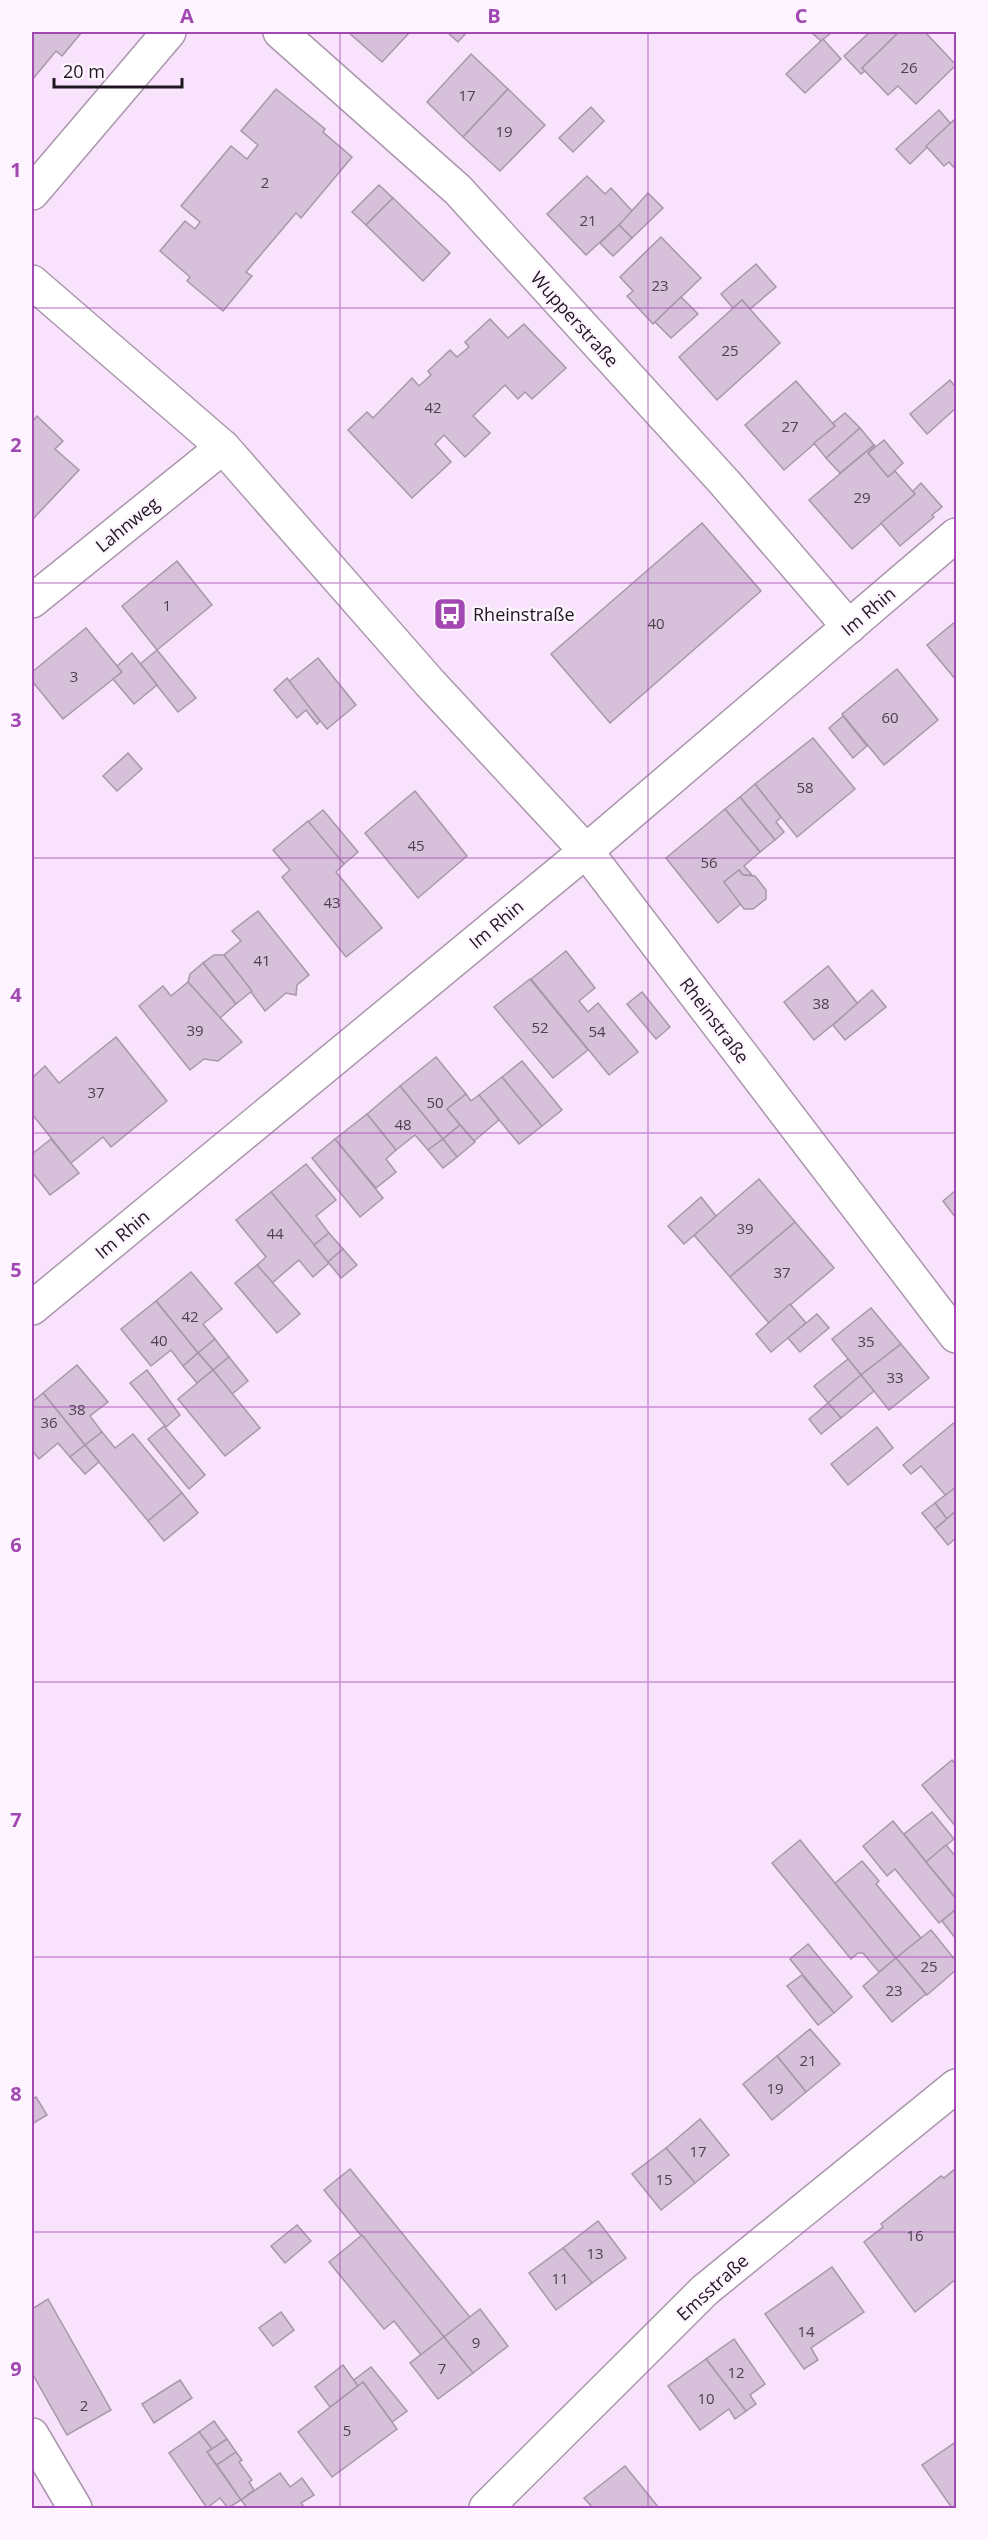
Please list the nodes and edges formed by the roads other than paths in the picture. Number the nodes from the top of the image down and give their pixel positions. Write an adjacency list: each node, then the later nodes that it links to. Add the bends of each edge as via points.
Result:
1 (169, 32): 3 (street)
2 (280, 32): 8 (street, Wupperstraße, via 458,190 725,483)
3 (32, 193)
4 (32, 282): 5 (street, Rheinstraße)
5 (223, 447): 7 (street, Lahnweg); 9 (street, Rheinstraße, via 423,676)
6 (957, 535): 8 (street, Im Rhin)
7 (32, 602)
8 (849, 627): 9 (street, Im Rhin)
9 (586, 851): 10 (street, Im Rhin); 11 (street, Rheinstraße)
10 (32, 1308)
11 (957, 1336)
12 (957, 2086): 15 (street, Emsstraße, via 705,2290)
13 (32, 2435): 14 (street)
14 (75, 2508)
15 (486, 2508)

